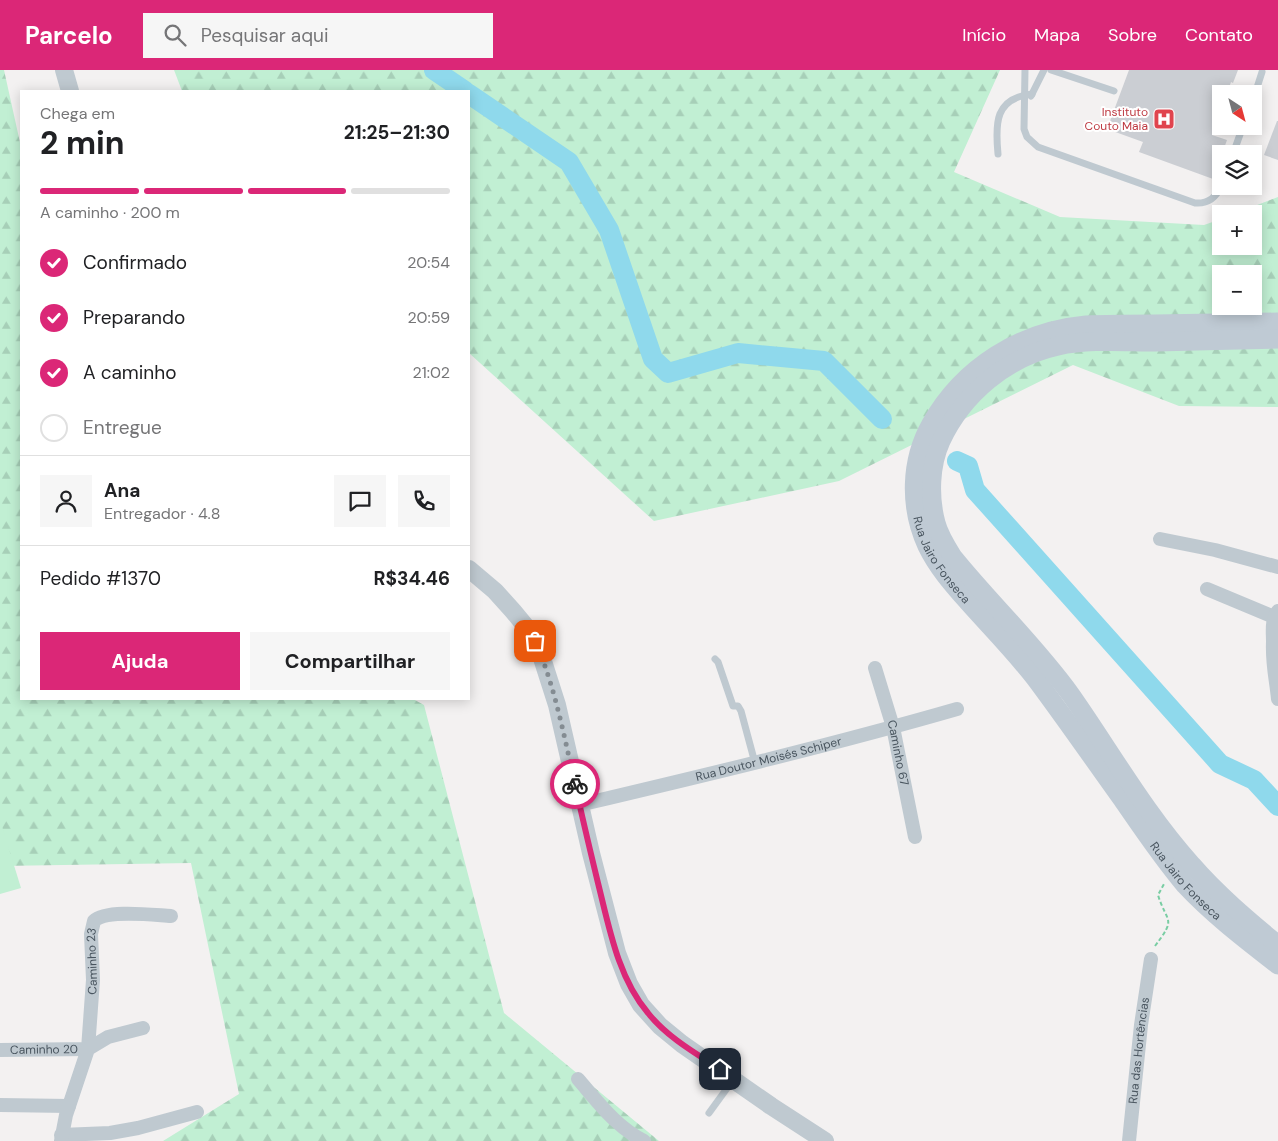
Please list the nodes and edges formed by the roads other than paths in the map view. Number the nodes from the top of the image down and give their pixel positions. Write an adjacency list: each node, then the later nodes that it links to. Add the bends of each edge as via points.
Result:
1 (64, 70): 8 (street)
2 (1025, 70): 10 (lane)
3 (1044, 70): 10 (lane)
4 (1050, 70): 5 (lane)
5 (1063, 72): 9 (lane)
6 (1262, 72): 7 (lane)
7 (1258, 85)
8 (70, 90)
9 (1114, 92)
10 (1029, 94): 11 (lane, via 1016,97 1000,111 996,136); 12 (lane, via 1024,129 1027,137 1038,147 1195,203 1208,202)
11 (998, 154)
12 (1215, 195)
13 (1278, 322): 31 (main road, Rua Jairo Fonseca, via 1085,326 1030,337 974,370 956,388 921,442 914,478 915,502 924,538 935,561 1029,670 1173,870 1213,912)
14 (1278, 339): 29 (main road, Rua Jairo Fonseca, via 1069,344 1034,352 998,372 963,404 939,446 932,482 936,522 953,556 1066,689 1133,789 1190,863)
15 (1160, 539): 16 (street)
16 (1278, 567)
17 (470, 570): 26 (street, via 509,606 538,648 557,705)
18 (1207, 589): 19 (street)
19 (1276, 614): 22 (street, via 1272,656)
20 (714, 659): 25 (lane, via 718,662 733,706 738,706 741,711)
21 (876, 668): 24 (street, Caminho 67)
22 (1278, 699)
23 (957, 709): 24 (street, Rua Doutor Moisés Schiper)
24 (893, 727): 25 (street, Rua Doutor Moisés Schiper); 27 (street, Caminho 67)
25 (755, 763): 26 (street, Rua Doutor Moisés Schiper)
26 (580, 805): 36 (street, via 617,953 635,995 660,1026)
27 (915, 838)
28 (171, 916): 33 (street, Caminho 23, via 121,914 103,916 94,921)
29 (1278, 945)
30 (1151, 959): 44 (street, Rua das Hortências)
31 (1278, 965)
32 (143, 1028): 33 (street, via 108,1037)
33 (88, 1049): 34 (street, Caminho 20); 38 (street)
34 (0, 1050)
35 (578, 1078): 42 (street, via 611,1117 630,1134)
36 (734, 1079): 40 (lane); 43 (street)
37 (0, 1105): 38 (street)
38 (69, 1106): 41 (street)
39 (198, 1112): 41 (street, via 138,1128)
40 (709, 1113)
41 (61, 1138)
42 (644, 1141)
43 (825, 1141)
44 (1129, 1141)

